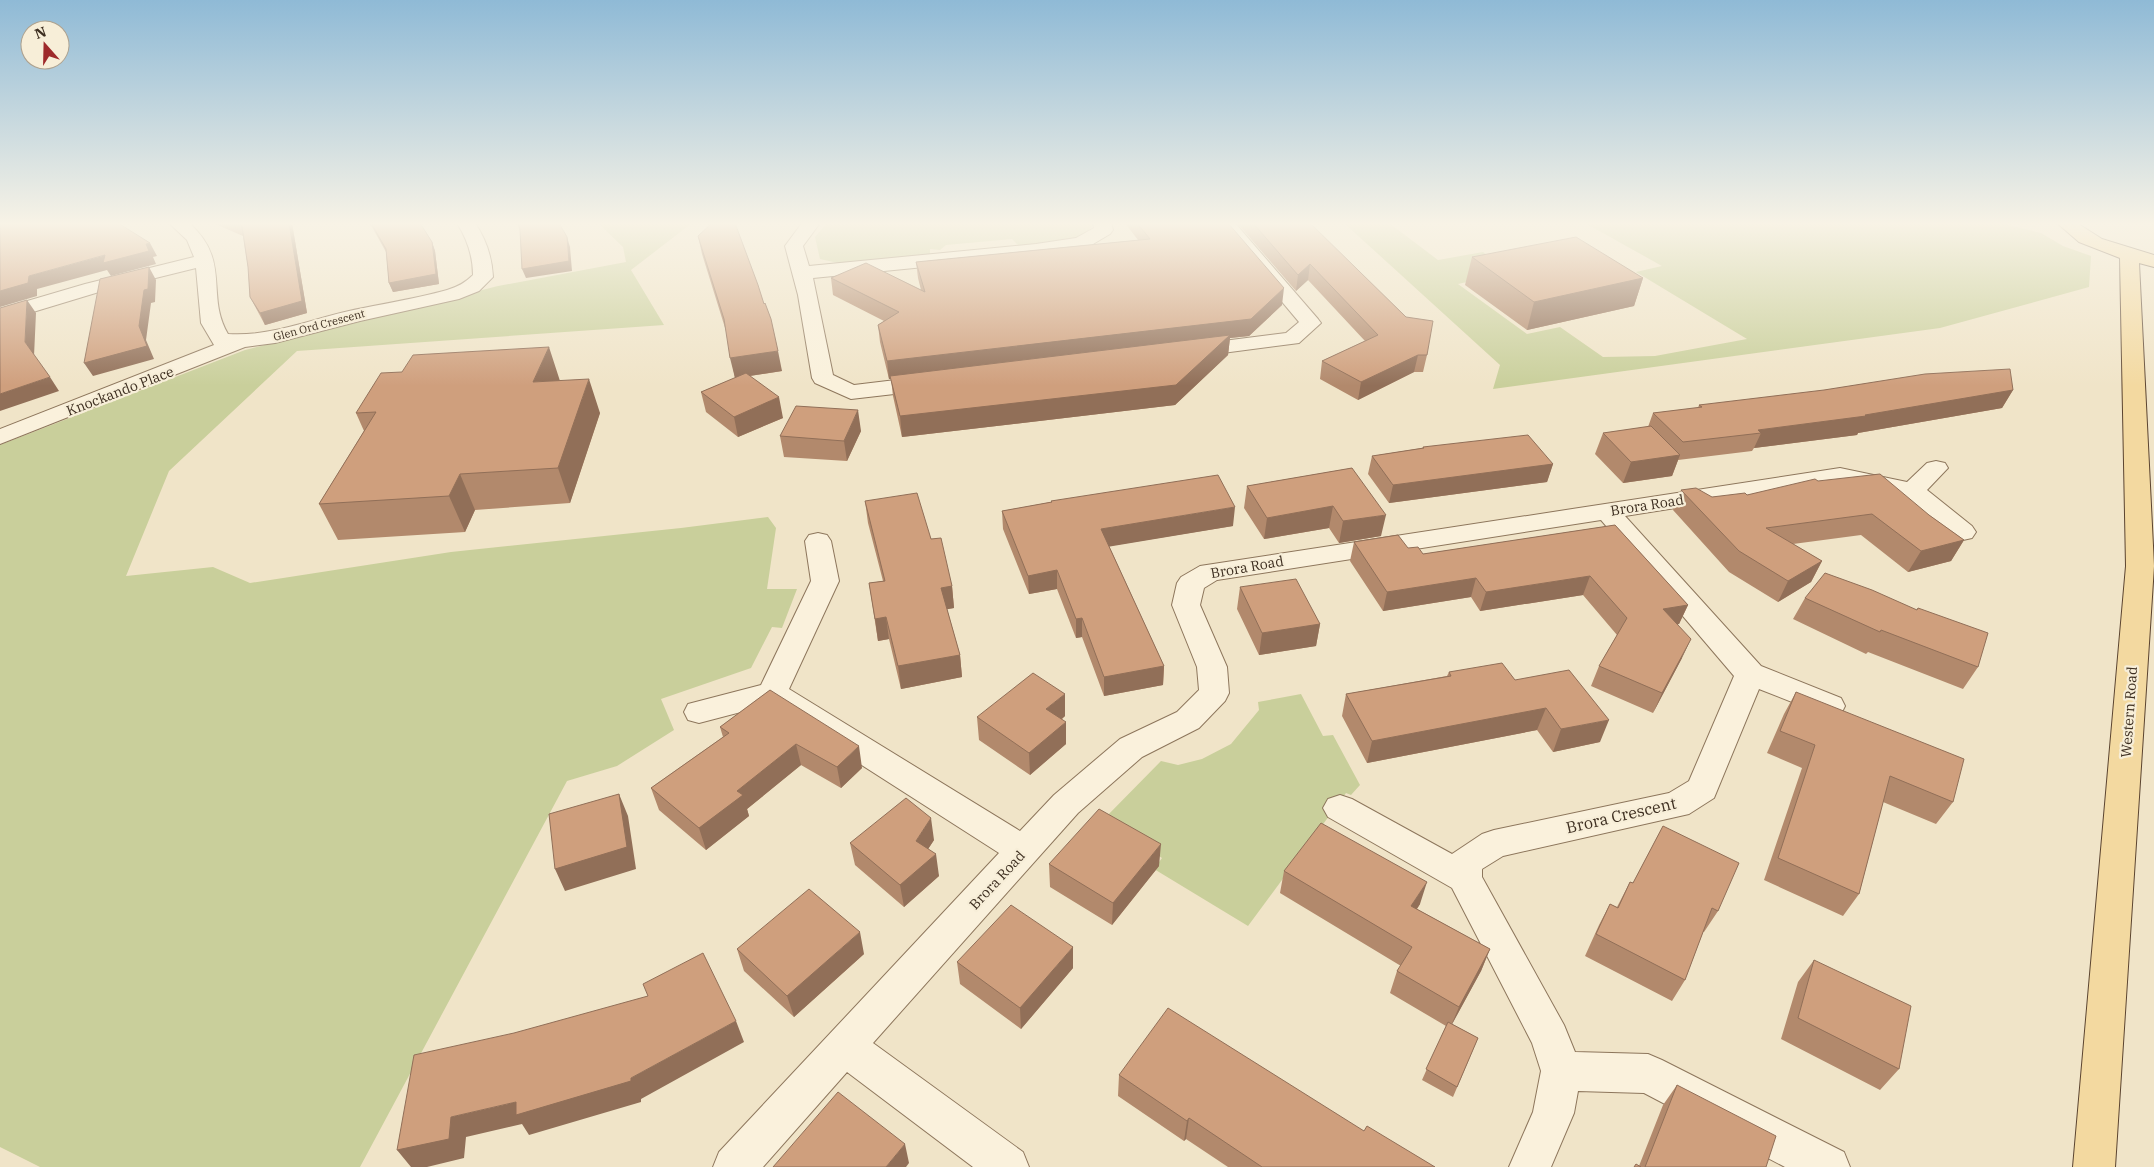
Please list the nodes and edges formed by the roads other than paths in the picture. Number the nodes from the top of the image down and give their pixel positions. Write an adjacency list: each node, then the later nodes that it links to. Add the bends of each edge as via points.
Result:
1 (135, 277): 7 (street)
2 (207, 277): 8 (street, Glen Ord Crescent, via 211,323 221,340)
3 (482, 277): 8 (street, Glen Ord Crescent, via 472,287 452,294 310,326 265,340)
4 (803, 277): 10 (street, via 823,378 850,392)
5 (1272, 277): 9 (street, via 1311,323 1292,339)
6 (2131, 277): 30 (main road, Western Road, via 2140,566)
7 (0, 316)
8 (239, 342): 11 (street, Knockando Place)
9 (1174, 353)
10 (949, 380)
11 (0, 438)
12 (1936, 468): 13 (street)
13 (1912, 491): 14 (street, Brora Road, via 1840,476); 15 (street, Brora Road)
14 (1607, 511): 17 (street); 22 (street, Brora Road, via 1210,572 1197,579 1191,583 1186,605 1212,667 1214,693 1188,720 1131,748 1066,804)
15 (1963, 532)
16 (818, 541): 18 (street, via 825,581)
17 (1750, 674): 20 (street); 23 (street, Brora Crescent, via 1702,789 1677,805 1494,844 1465,862)
18 (772, 693): 19 (street); 22 (street)
19 (699, 712)
20 (1860, 718)
21 (1340, 808): 23 (street)
22 (1024, 851): 24 (street, Brora Road)
23 (1464, 878): 25 (street, via 1550,1038)
24 (845, 1046): 26 (street, Brora Road); 27 (street)
25 (1561, 1071): 28 (street, via 1554,1113); 29 (street, via 1648,1074)
26 (734, 1167)
27 (1008, 1167)
28 (1530, 1167)
29 (1829, 1167)
30 (2094, 1167)

